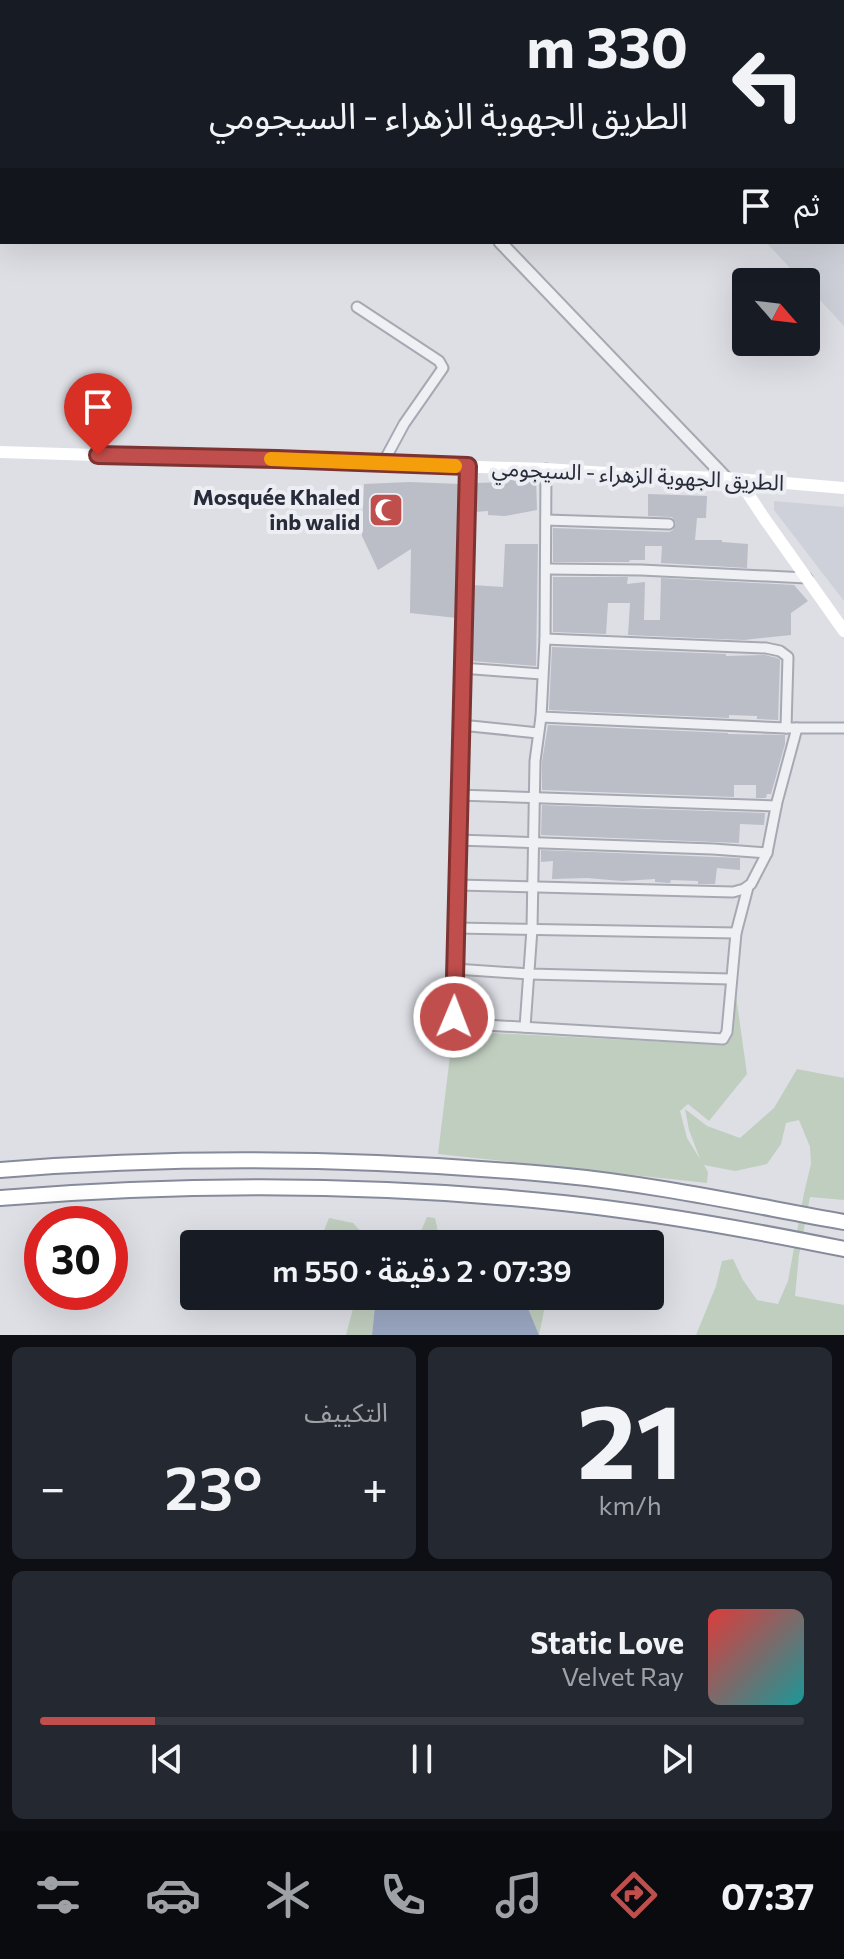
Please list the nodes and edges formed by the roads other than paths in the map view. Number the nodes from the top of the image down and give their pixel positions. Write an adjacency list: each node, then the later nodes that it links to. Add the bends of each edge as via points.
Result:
1 (502, 244): 7 (street)
2 (357, 307): 4 (street, via 443,368)
3 (0, 452): 4 (main road, الطريق الجهوية الزهراء - السيجومي)
4 (383, 463): 5 (main road, الطريق الجهوية الزهراء - السيجومي)
5 (468, 466): 6 (main road, الطريق الجهوية الزهراء - السيجومي); 16 (street)
6 (546, 469): 7 (main road, الطريق الجهوية الزهراء - السيجومي); 10 (street)
7 (726, 478): 8 (main road, الطريق الجهوية الزهراء - السيجومي)
8 (739, 480): 9 (main road, الطريق الجهوية الزهراء - السيجومي); 13 (main road)
9 (844, 488)
10 (546, 520): 11 (street); 12 (street)
11 (669, 524)
12 (546, 569): 13 (street); 15 (street)
13 (807, 578): 14 (main road)
14 (844, 631)
15 (545, 639): 17 (street); 20 (street, via 780,651 788,657)
16 (461, 668): 17 (street); 19 (street)
17 (542, 674): 18 (street)
18 (541, 717): 20 (street); 22 (street)
19 (461, 725): 22 (street); 23 (street)
20 (792, 728): 21 (street); 25 (street)
21 (844, 728)
22 (538, 733): 24 (street)
23 (458, 795): 24 (street); 26 (street)
24 (535, 799): 25 (street); 27 (street)
25 (776, 806): 28 (street)
26 (457, 840): 27 (street); 29 (street)
27 (533, 844): 28 (street); 30 (street)
28 (767, 853): 31 (street)
29 (457, 885): 30 (street); 32 (street)
30 (532, 885): 31 (street, via 733,892); 33 (street)
31 (748, 887): 34 (street)
32 (456, 928): 33 (street); 35 (street)
33 (532, 929): 34 (street); 36 (street)
34 (736, 933): 37 (street)
35 (455, 969): 36 (street); 38 (street, via 456,1019)
36 (529, 974): 37 (street); 38 (street)
37 (730, 979): 38 (street, via 723,1039)
38 (525, 1027)
39 (0, 1170): 41 (highway, via 179,1160 412,1164 619,1183)
40 (0, 1198): 42 (highway, via 195,1187 448,1193 594,1207)
41 (844, 1222)
42 (844, 1249)

